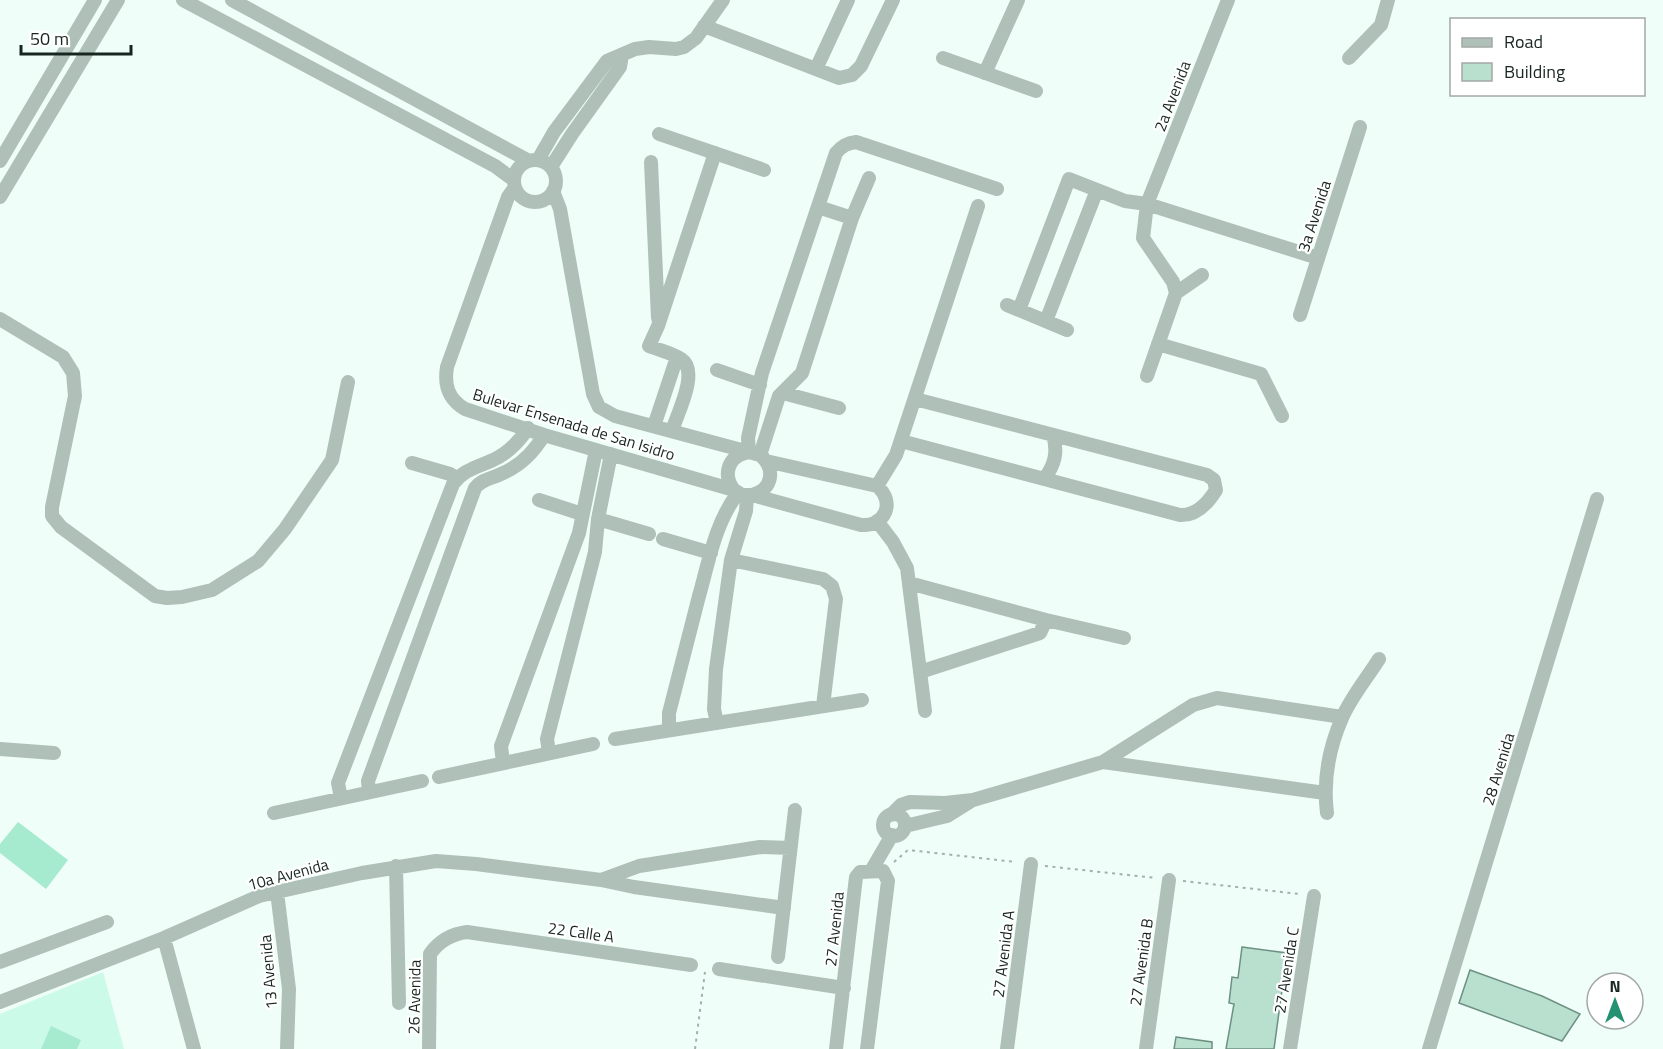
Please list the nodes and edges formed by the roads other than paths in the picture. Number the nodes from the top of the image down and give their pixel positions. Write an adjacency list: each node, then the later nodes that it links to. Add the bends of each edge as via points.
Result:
1 (95, 0): 22 (street)
2 (118, 0): 31 (street)
3 (183, 0): 27 (street, via 495,166)
4 (232, 0): 21 (street)
5 (723, 0): 11 (street)
6 (848, 0): 15 (street)
7 (893, 0): 15 (street, via 857,71 839,78)
8 (1018, 0): 16 (street)
9 (1228, 0): 32 (street, 2a Avenida)
10 (1388, 0): 14 (street, via 1381,25)
11 (704, 26): 12 (street, via 684,47 649,47); 15 (street)
12 (622, 55): 21 (street, via 607,61); 24 (street, via 620,68)
13 (943, 58): 16 (street)
14 (1350, 58)
15 (816, 69)
16 (985, 73): 17 (street)
17 (1036, 91)
18 (1360, 127): 36 (street, 3a Avenida)
19 (659, 134): 20 (street)
20 (715, 153): 25 (street); 42 (street)
21 (534, 160): 24 (street); 27 (street, via 520,166)
22 (0, 161)
23 (651, 162): 42 (street)
24 (551, 167): 30 (street, via 556,181)
25 (764, 170)
26 (869, 178): 35 (street)
27 (514, 184): 30 (street, via 520,196 530,201 541,201); 55 (street, Bulevar Ensenada de San Isidro, via 447,367 446,382 451,398 465,409)
28 (997, 189): 34 (street, via 856,142 844,145 836,153)
29 (1097, 190): 32 (street, via 1125,201); 41 (street); 41 (street, via 1069,179 1013,308)
30 (553, 191): 54 (street, Bulevar Ensenada de San Isidro, via 560,209 596,401 609,414)
31 (0, 197)
32 (1147, 204): 36 (street); 38 (street, 2a Avenida, via 1143,238 1173,282)
33 (978, 206): 51 (street)
34 (818, 207): 35 (street); 49 (street)
35 (852, 218): 50 (street, via 802,373)
36 (1318, 258): 39 (street, 3a Avenida)
37 (1202, 275): 38 (street)
38 (1176, 293): 44 (street)
39 (1300, 315)
40 (0, 319): 48 (street, via 63,357 74,373 75,396 52,516 155,596 182,597 212,590 258,561 332,460)
41 (1046, 321): 43 (street)
42 (658, 326): 45 (street, via 649,346)
43 (1067, 330)
44 (1158, 344): 47 (street); 53 (street, via 1261,374)
45 (677, 357): 54 (street); 56 (street, via 685,362 689,376)
46 (717, 370): 49 (street)
47 (1147, 376)
48 (348, 382)
49 (760, 385): 62 (street, via 748,438)
50 (783, 393): 52 (street); 62 (street)
51 (915, 399): 58 (street); 59 (street)
52 (839, 408)
53 (1282, 416)
54 (654, 426): 56 (street, Bulevar Ensenada de San Isidro)
55 (528, 428): 57 (street, Bulevar Ensenada de San Isidro); 64 (street, via 504,454)
56 (672, 431): 62 (street, Bulevar Ensenada de San Isidro)
57 (544, 435): 60 (street, Bulevar Ensenada de San Isidro); 95 (street, via 520,463 476,488 368,781)
58 (1053, 435): 65 (street, via 1055,459); 65 (street, via 1207,476 1214,480 1216,490 1197,511 1184,515)
59 (901, 441): 65 (street); 66 (street)
60 (596, 450): 61 (street, Bulevar Ensenada de San Isidro); 70 (street)
61 (611, 454): 67 (street, Bulevar Ensenada de San Isidro); 71 (street)
62 (755, 455): 66 (street, Bulevar Ensenada de San Isidro); 67 (street, via 732,461 728,471 728,481); 67 (street, via 771,470 768,484 762,492)
63 (412, 463): 64 (street)
64 (457, 478): 97 (street, via 338,783)
65 (1044, 479)
66 (877, 486): 72 (street, via 884,492 887,505)
67 (743, 493): 72 (street, Bulevar Ensenada de San Isidro, via 861,525); 73 (street, via 729,504); 74 (street, via 746,511)
68 (1597, 499): 132 (street, 28 Avenida)
69 (539, 500): 70 (street)
70 (582, 514): 92 (street, via 579,533 501,746)
71 (598, 519): 73 (street); 90 (street, via 595,552 547,739)
72 (877, 521): 75 (street, via 907,568)
73 (711, 554): 85 (street, via 669,713)
74 (731, 560): 81 (street, via 823,579 832,586 836,599); 84 (street, via 716,669)
75 (909, 583): 76 (street); 79 (street)
76 (1046, 620): 77 (street); 79 (street, via 1040,633)
77 (1124, 638)
78 (1379, 659): 83 (street)
79 (920, 672): 82 (street)
80 (862, 700): 81 (street)
81 (823, 706): 84 (street)
82 (925, 711)
83 (1342, 717): 91 (street, via 1217,698 1193,705); 96 (street, via 1328,763)
84 (717, 723): 85 (street)
85 (669, 730): 86 (street)
86 (615, 739)
87 (593, 744): 90 (street)
88 (0, 749): 89 (street)
89 (54, 753)
90 (549, 753): 92 (street)
91 (1103, 762): 96 (street); 98 (street)
92 (503, 763): 93 (street)
93 (439, 777)
94 (422, 781): 95 (street)
95 (369, 792): 97 (street)
96 (1325, 793): 101 (street)
97 (341, 798): 100 (street)
98 (973, 800): 102 (street, via 910,802); 103 (street, via 947,816)
99 (795, 810): 105 (street)
100 (274, 813)
101 (1327, 813)
102 (891, 814): 103 (street, via 901,816); 104 (street, via 884,825)
103 (905, 826): 104 (street, via 902,832)
104 (892, 835): 108 (street)
105 (790, 848): 109 (street, 10a Avenida, via 760,847 639,866); 113 (street)
106 (1031, 864): 129 (street, 27 Avenida A)
107 (396, 866): 109 (street, 10a Avenida, via 436,861); 111 (street, 10a Avenida); 123 (street)
108 (877, 871): 121 (street, 27 Avenida, via 860,872 856,877); 128 (street, via 888,881)
109 (601, 880): 113 (street, 10a Avenida)
110 (1169, 880): 130 (street, 27 Avenida B)
111 (277, 892): 116 (street, 10a Avenida); 125 (street, 13 Avenida, via 289,989)
112 (1314, 896): 131 (street, 27 Avenida C)
113 (784, 908): 117 (street)
114 (107, 922): 118 (street)
115 (467, 932): 119 (street, 22 Calle A); 126 (street, 26 Avenida, via 441,942 430,954)
116 (165, 938): 122 (street, 10a Avenida); 124 (street)
117 (778, 957)
118 (0, 962)
119 (691, 965)
120 (713, 968): 121 (street)
121 (844, 988): 127 (street, 27 Avenida)
122 (0, 1002)
123 (399, 1003)
124 (194, 1049)
125 (287, 1049)
126 (429, 1049)
127 (836, 1049)
128 (867, 1049)
129 (1007, 1049)
130 (1146, 1049)
131 (1290, 1049)
132 (1429, 1049)

